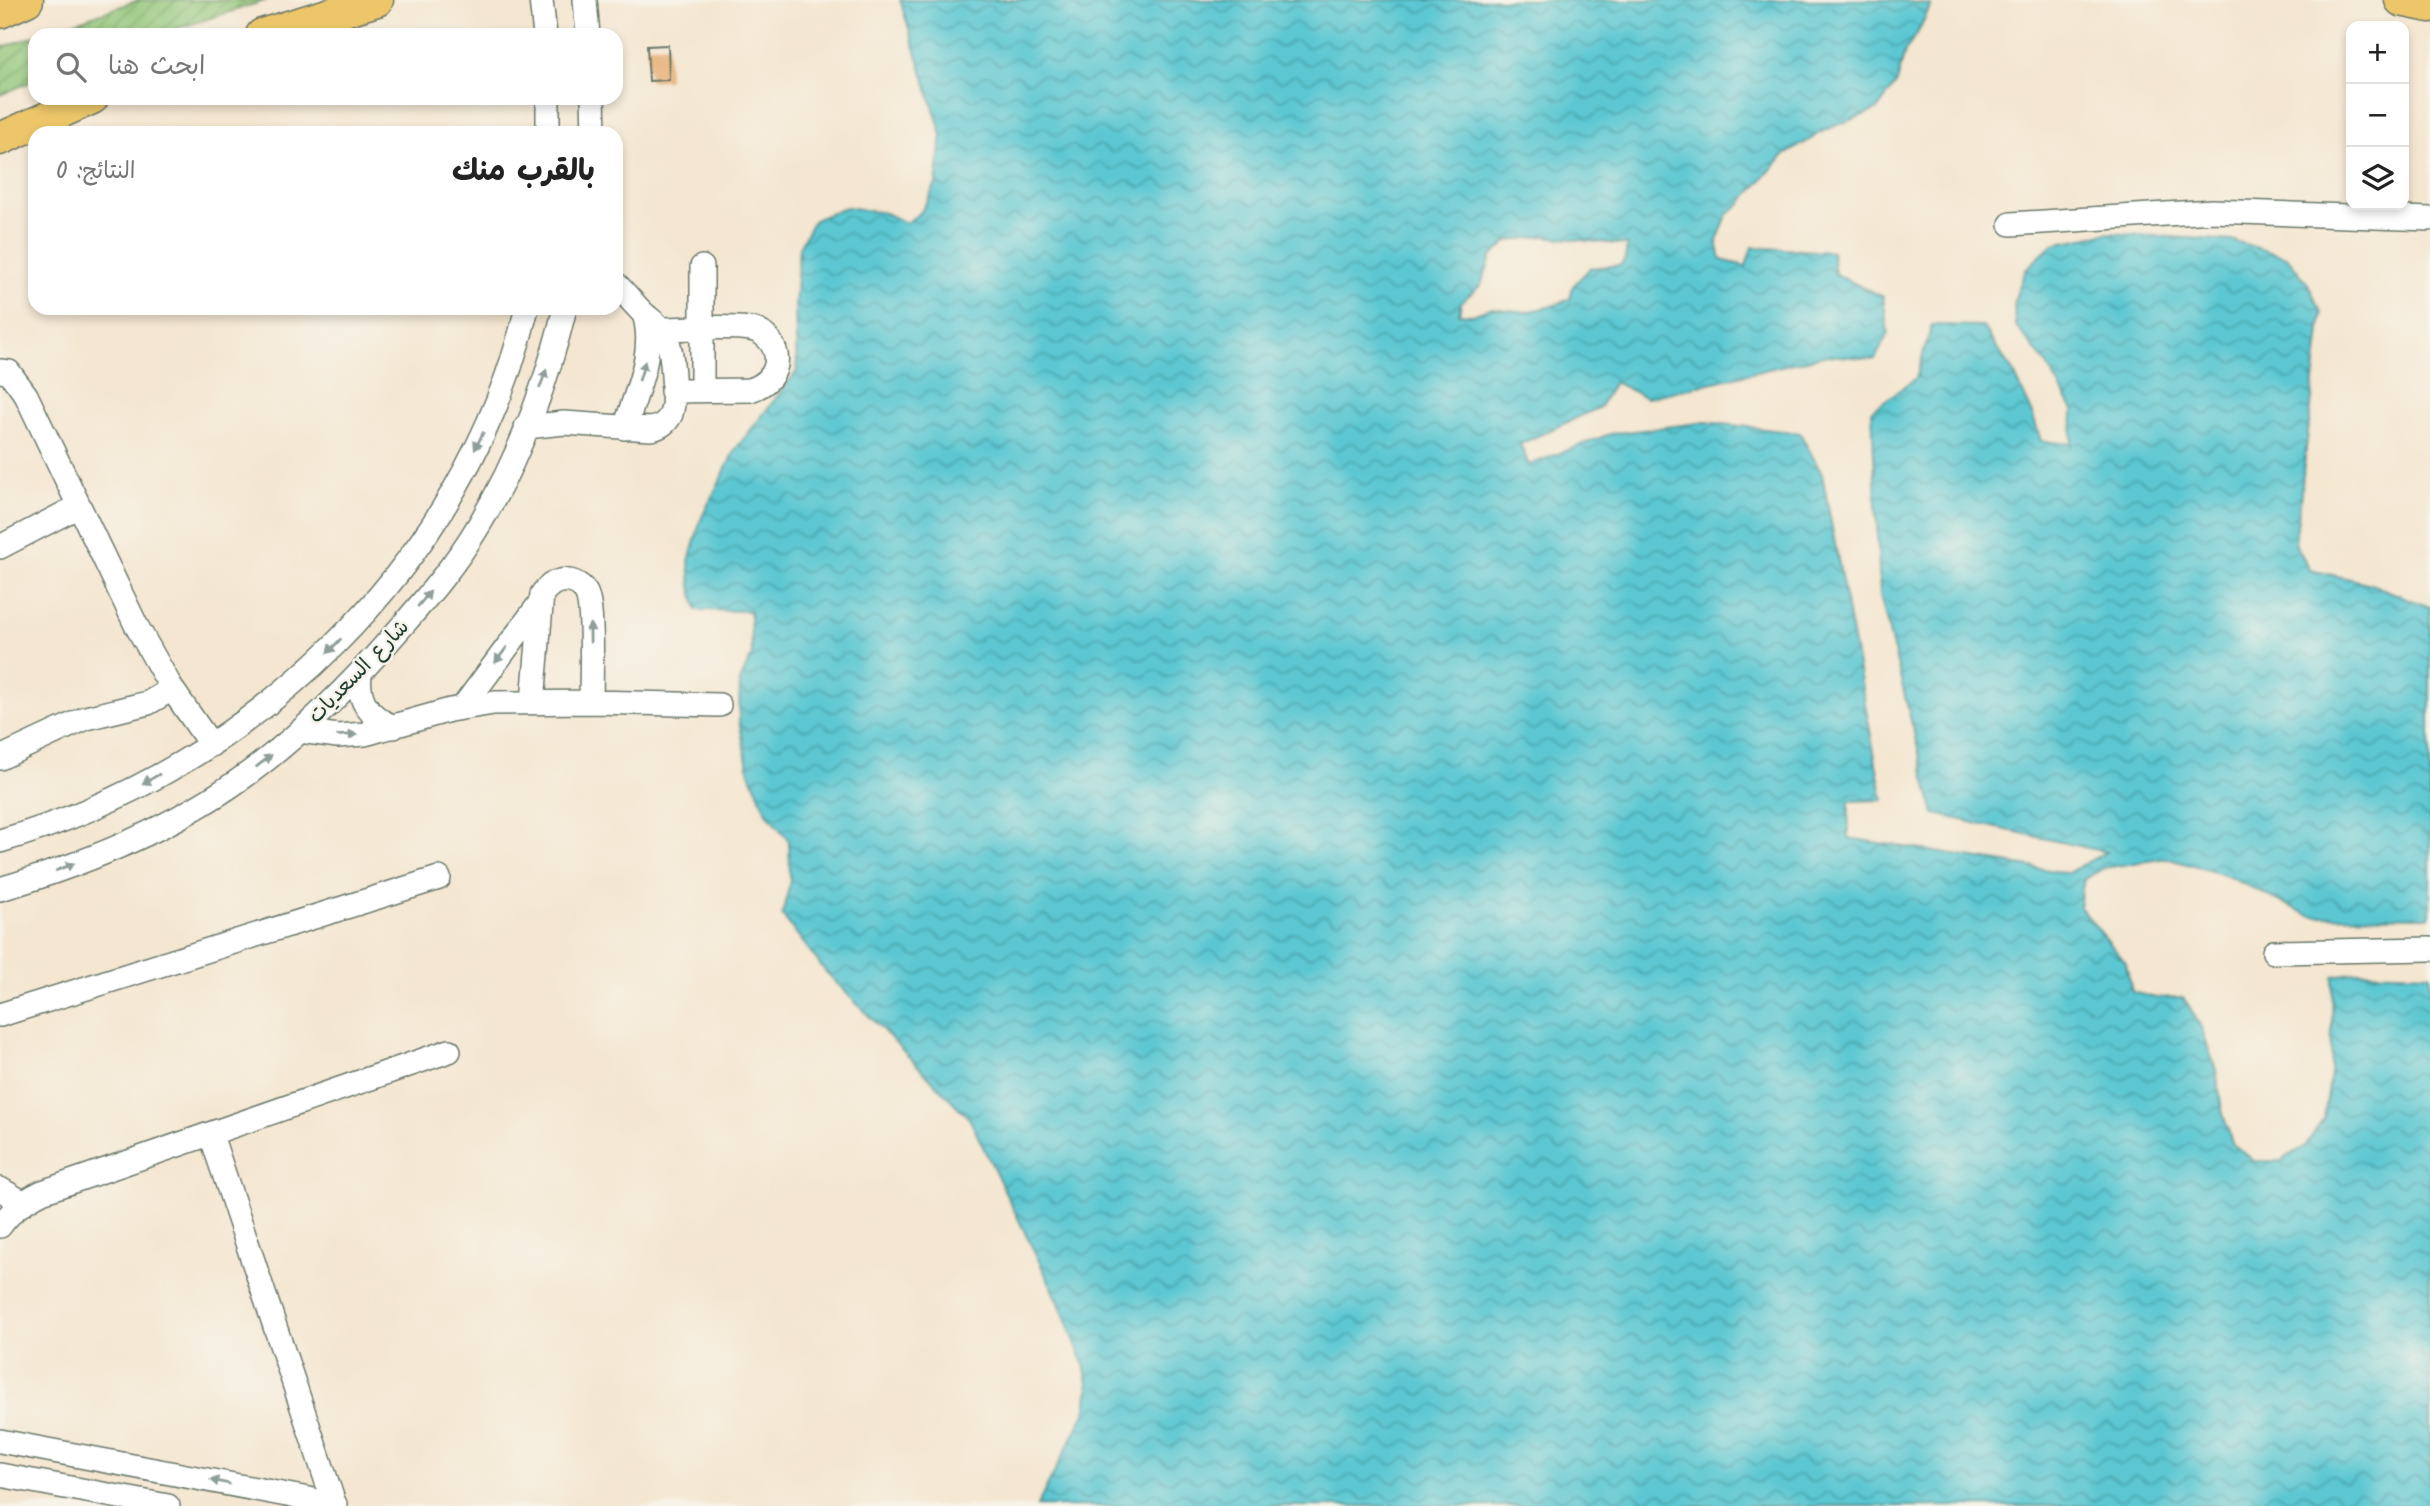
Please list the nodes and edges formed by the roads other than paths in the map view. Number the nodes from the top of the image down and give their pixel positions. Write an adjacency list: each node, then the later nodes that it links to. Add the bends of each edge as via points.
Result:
1 (27, 0): 7 (highway)
2 (377, 0): 8 (highway)
3 (541, 0): 9 (street)
4 (585, 0): 10 (street)
5 (2402, 0): 6 (highway)
6 (2430, 6)
7 (0, 12)
8 (285, 28)
9 (544, 28)
10 (587, 28)
11 (76, 105): 14 (highway)
12 (548, 105): 15 (street)
13 (593, 105): 16 (street)
14 (29, 126)
15 (548, 126)
16 (594, 126)
17 (28, 127): 18 (highway)
18 (0, 139)
19 (2430, 219): 20 (street, via 2212,211)
20 (2011, 223)
21 (702, 267): 26 (street)
22 (623, 292): 23 (street)
23 (644, 314): 27 (street); 32 (street, one-way to 23, via 648,351)
24 (525, 315): 44 (street, شارع السعديات, one-way to 44, via 480,440 445,505 399,573 319,662)
25 (563, 315): 31 (street, شارع السعديات, one-way to 25)
26 (702, 329): 27 (street); 29 (street); 29 (street, via 757,331 770,341 776,357 772,374 759,387)
27 (662, 330): 30 (street, via 672,354)
28 (0, 371): 33 (street, via 9,372 26,395)
29 (702, 390): 30 (street)
30 (672, 391): 32 (street, via 671,413 663,424 650,429)
31 (526, 427): 32 (street, via 564,423); 36 (street, شارع السعديات, one-way to 31, via 439,582 478,526)
32 (625, 428)
33 (79, 506): 34 (street); 37 (street)
34 (0, 547)
35 (540, 603): 38 (street); 39 (street, one-way to 35, via 587,594 574,582 556,582 548,586); 41 (street, one-way to 41)
36 (360, 675): 42 (street, via 365,705 373,717); 43 (street, شارع السعديات)
37 (172, 689): 44 (street); 45 (street, via 148,703 86,718)
38 (534, 702): 39 (street); 41 (street)
39 (591, 702): 40 (street)
40 (719, 705)
41 (463, 707): 42 (street)
42 (394, 727): 43 (street, one-way to 42, via 350,736)
43 (300, 731): 48 (street, شارع السعديات, one-way to 43, via 144,835 223,791)
44 (211, 745): 46 (street, شارع السعديات, one-way to 46, via 122,795)
45 (0, 758)
46 (0, 841)
47 (439, 878): 51 (street)
48 (0, 889)
49 (2430, 949): 50 (street)
50 (2274, 952)
51 (0, 1015)
52 (449, 1051): 53 (street)
53 (211, 1135): 55 (street); 59 (street)
54 (0, 1189): 55 (street)
55 (22, 1202): 56 (street)
56 (0, 1226)
57 (0, 1441): 59 (street, one-way to 57)
58 (0, 1475): 60 (street)
59 (335, 1505)
60 (168, 1506)

